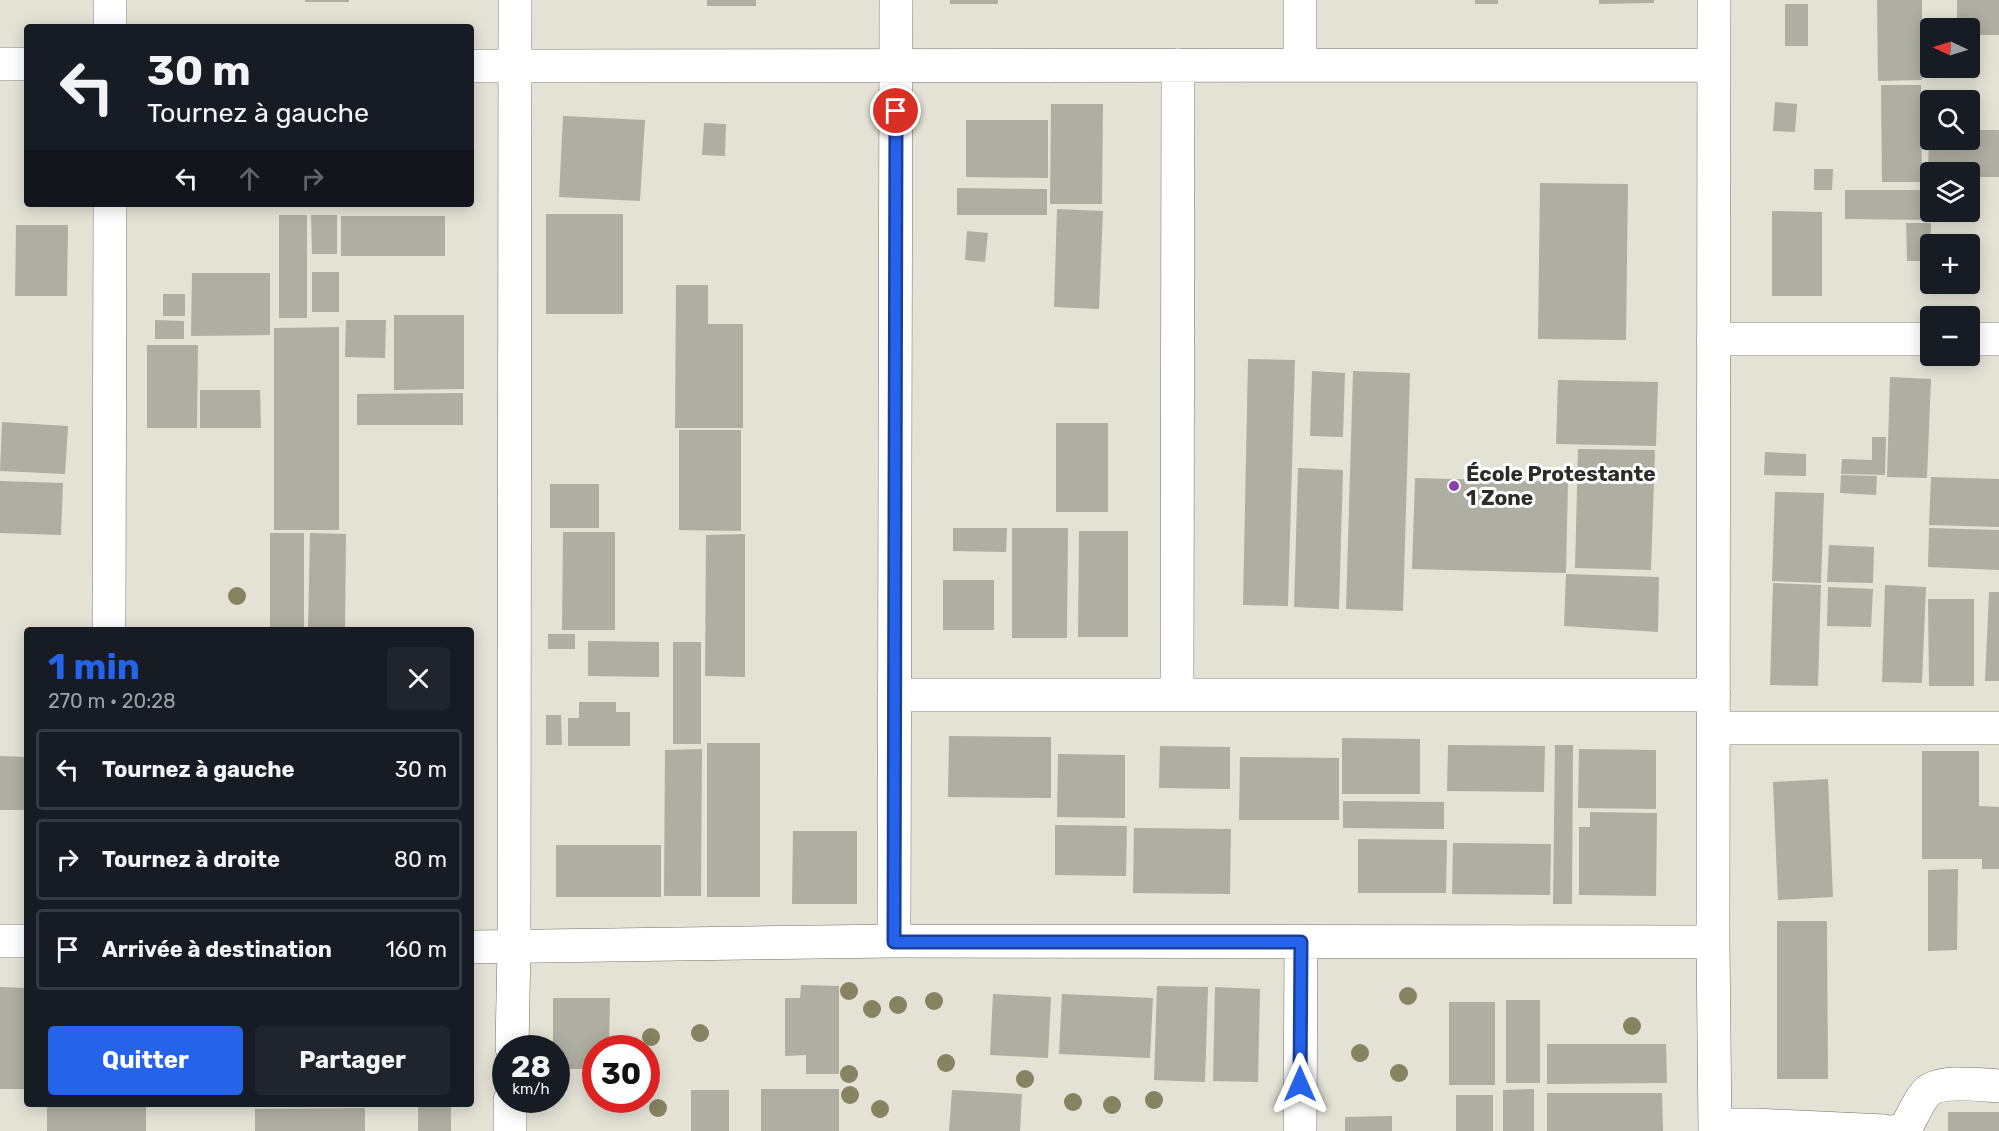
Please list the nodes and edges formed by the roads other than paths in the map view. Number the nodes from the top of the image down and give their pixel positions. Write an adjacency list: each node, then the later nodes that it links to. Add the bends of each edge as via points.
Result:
1 (110, 0): 6 (street)
2 (515, 0): 14 (street)
3 (896, 0): 9 (street)
4 (1300, 0): 11 (street)
5 (1714, 0): 12 (street)
6 (110, 24)
7 (0, 64): 8 (street)
8 (24, 64)
9 (896, 65): 10 (street); 14 (street); 21 (street)
10 (1178, 65): 11 (street); 22 (street)
11 (1300, 65): 12 (street)
12 (1714, 65): 16 (street)
13 (474, 66): 14 (street)
14 (514, 67): 32 (street)
15 (110, 207): 20 (street)
16 (1713, 339): 17 (street); 23 (street)
17 (1920, 339)
18 (1980, 339): 19 (street)
19 (1999, 339)
20 (109, 627)
21 (894, 695): 22 (street); 28 (street)
22 (1177, 695): 23 (street)
23 (1714, 695): 24 (street)
24 (1713, 728): 25 (street); 30 (street)
25 (1999, 728)
26 (0, 941): 27 (street)
27 (24, 941)
28 (894, 942): 29 (street); 32 (street)
29 (1301, 942): 30 (street); 38 (street)
30 (1713, 942): 36 (street)
31 (474, 947): 32 (street)
32 (514, 948): 33 (street)
33 (512, 1035)
34 (1999, 1086): 40 (street, via 1935,1087 1926,1093 1905,1129)
35 (510, 1113): 37 (street)
36 (1715, 1128): 39 (street, via 1755,1125)
37 (510, 1131)
38 (1300, 1131)
39 (1884, 1131)
40 (1896, 1131)

